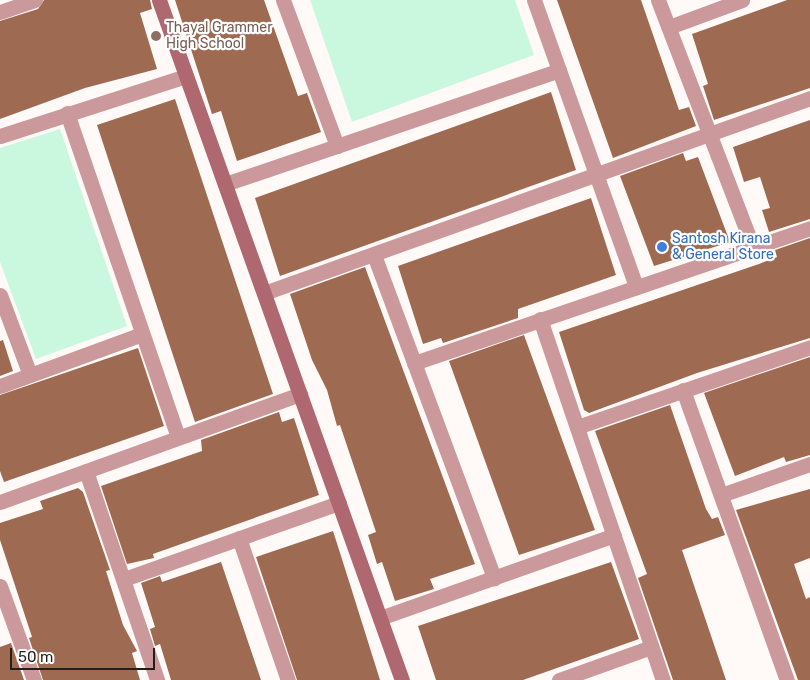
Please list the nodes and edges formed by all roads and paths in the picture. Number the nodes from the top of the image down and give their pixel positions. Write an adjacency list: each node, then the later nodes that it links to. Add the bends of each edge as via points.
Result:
1 (35, 0): 7 (street)
2 (159, 0): 10 (street)
3 (283, 0): 15 (street)
4 (534, 0): 9 (street)
5 (658, 0): 8 (street)
6 (742, 0): 8 (street)
7 (0, 12)
8 (669, 27): 13 (street)
9 (559, 70): 15 (street); 16 (street)
10 (186, 76): 12 (street); 17 (street)
11 (810, 98): 13 (street)
12 (67, 113): 14 (street); 25 (street)
13 (709, 133): 16 (street); 19 (street)
14 (0, 136)
15 (337, 146): 17 (street)
16 (596, 176): 20 (street); 21 (street)
17 (225, 184): 22 (street)
18 (810, 228): 19 (street)
19 (753, 247): 21 (street)
20 (374, 255): 22 (street); 27 (street)
21 (636, 287): 24 (street)
22 (264, 293): 31 (street)
23 (0, 295): 28 (street)
24 (540, 319): 27 (street); 32 (street)
25 (142, 334): 28 (street); 33 (street)
26 (810, 347): 30 (street)
27 (414, 364): 41 (street)
28 (30, 375): 29 (street)
29 (0, 386)
30 (683, 390): 32 (street); 36 (street)
31 (300, 394): 33 (street); 38 (street)
32 (577, 427): 39 (street)
33 (178, 438): 35 (street)
34 (810, 464): 36 (street)
35 (86, 471): 37 (street); 42 (street)
36 (721, 495): 53 (street)
37 (0, 502)
38 (339, 503): 40 (street); 44 (street)
39 (614, 535): 41 (street); 46 (street)
40 (239, 538): 42 (street); 49 (street)
41 (494, 578): 44 (street)
42 (124, 579): 48 (street)
43 (0, 586): 45 (street)
44 (380, 618): 50 (street)
45 (7, 624): 47 (street)
46 (652, 647): 51 (street); 52 (street)
47 (34, 680)
48 (157, 680)
49 (288, 680)
50 (402, 680)
51 (559, 680)
52 (662, 680)
53 (787, 680)

